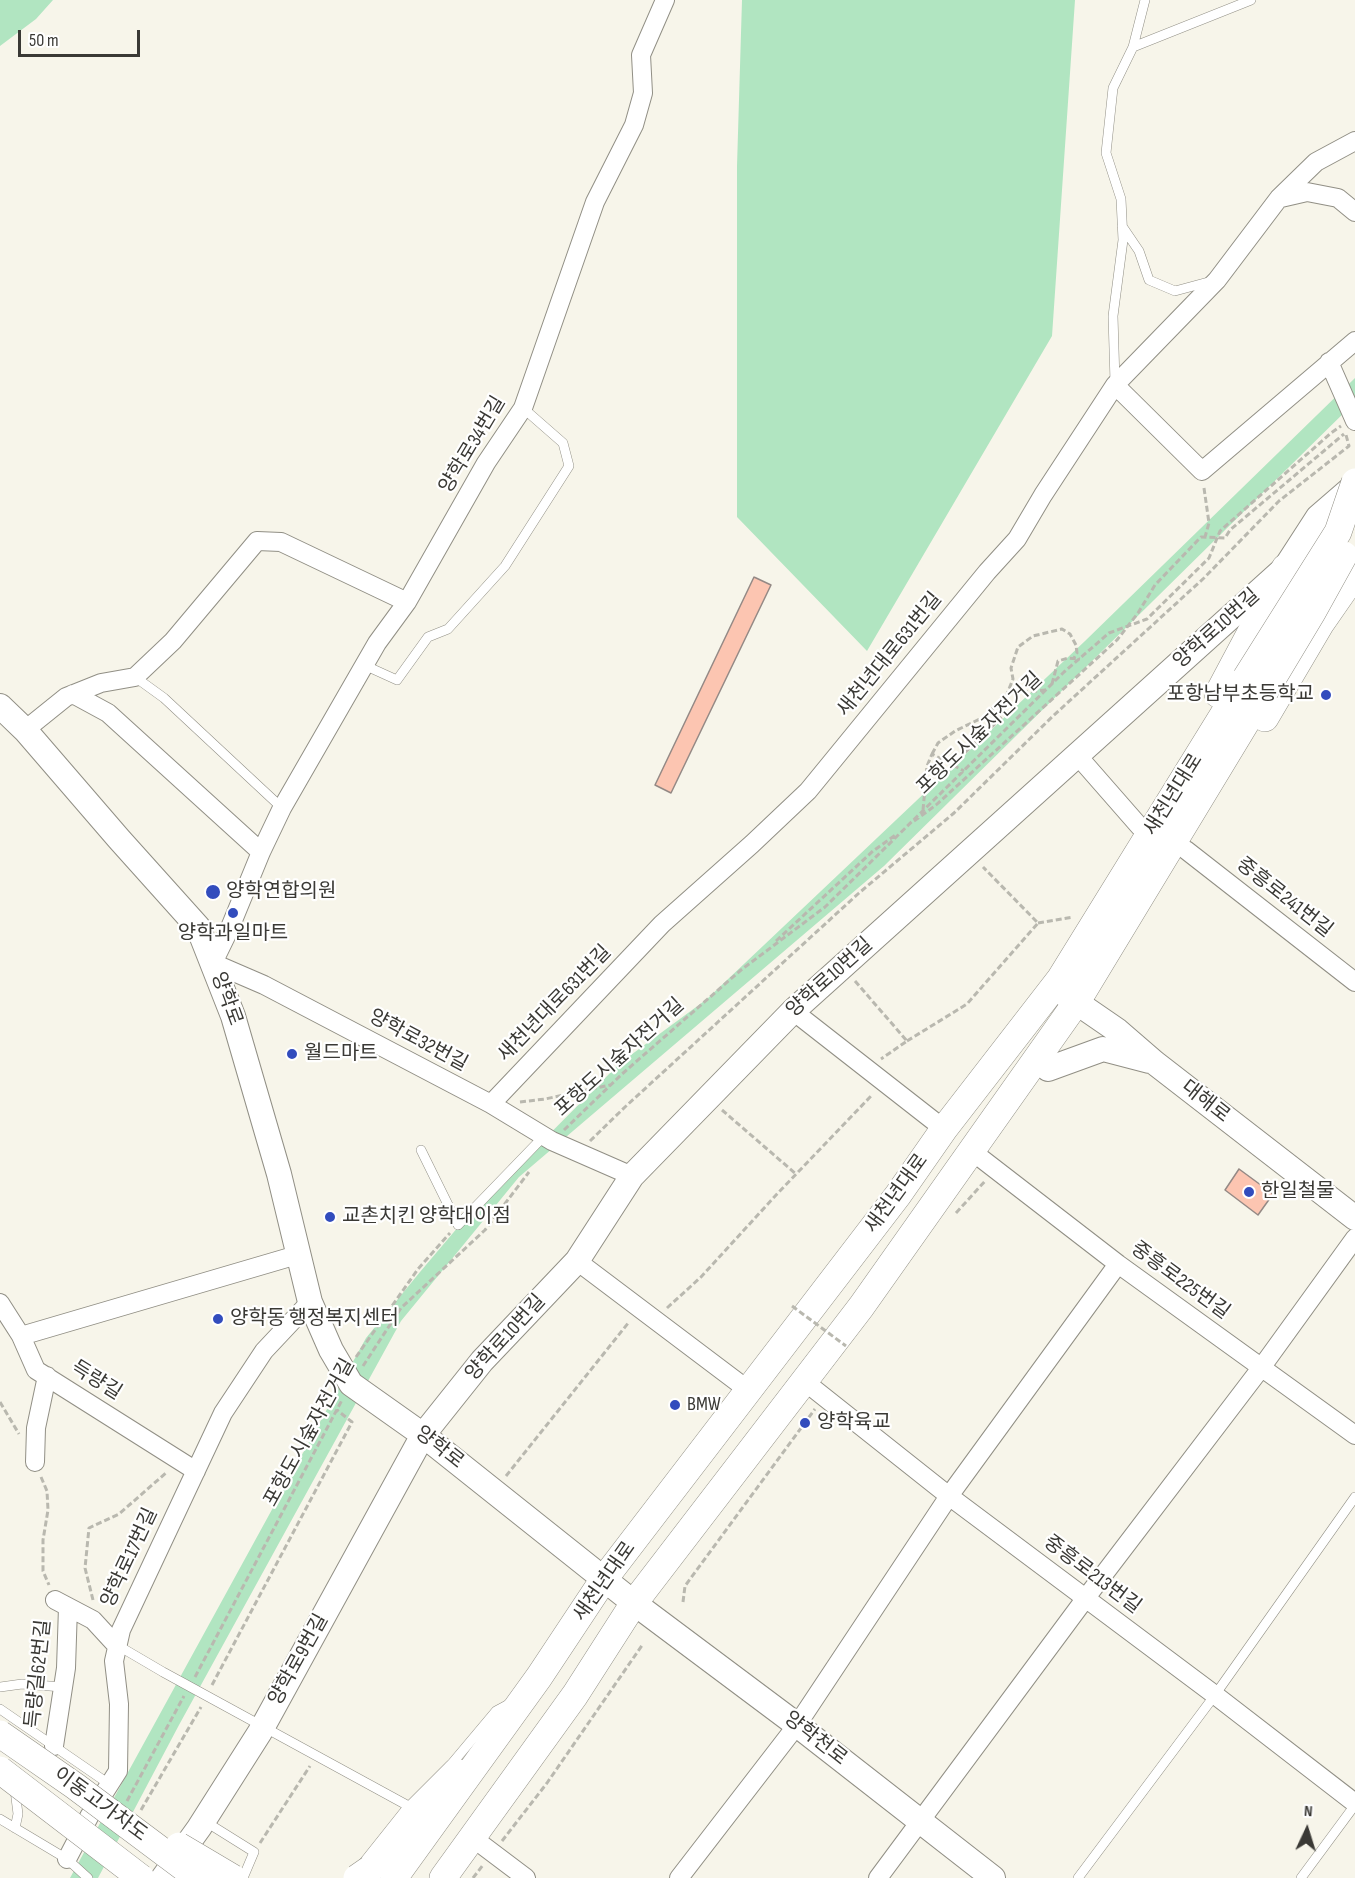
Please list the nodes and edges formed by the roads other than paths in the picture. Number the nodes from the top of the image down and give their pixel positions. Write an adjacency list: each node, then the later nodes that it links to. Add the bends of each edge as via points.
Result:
1 (665, 0): 13 (street, 양학로34번길, via 641,55 643,93 634,125 595,202)
2 (1146, 0): 4 (lane)
3 (1251, 0): 4 (lane)
4 (1133, 47): 8 (lane, via 1113,87 1106,153 1121,199)
5 (1355, 141): 6 (street, 새천년대로631번길, via 1316,162)
6 (1279, 198): 7 (street, via 1307,192 1338,198); 9 (street, 새천년대로631번길)
7 (1355, 212)
8 (1122, 226): 9 (lane, via 1138,251 1149,280 1175,291); 12 (lane, via 1113,316)
9 (1217, 279): 12 (street, 새천년대로631번길)
10 (1355, 341): 11 (street)
11 (1329, 362): 12 (street, via 1202,471); 14 (street)
12 (1115, 385): 39 (street, 새천년대로631번길, via 1017,539 808,791 663,924)
13 (523, 408): 20 (street, 양학로34번길, via 486,463); 21 (lane, via 562,443 569,466 505,566 448,629 428,637 397,680)
14 (1348, 426)
15 (1355, 483): 18 (main road, 양학로10번길, via 1318,517); 23 (main road, 새천년대로, bridge, via 1338,532)
16 (1355, 534): 23 (main road, 새천년대로, bridge, via 1314,611)
17 (1355, 552): 18 (main road, via 1323,540)
18 (1292, 556): 27 (main road, 양학로10번길); 29 (main road, via 1176,770)
19 (1355, 574): 30 (main road, via 1321,623)
20 (407, 602): 21 (street, 양학로34번길); 22 (street, via 282,542 257,541 173,641)
21 (364, 665): 28 (street, 양학로34번길)
22 (135, 677): 24 (street, via 101,683); 28 (lane, via 164,698)
23 (1255, 684): 34 (main road, 새천년대로); 35 (main road, 새천년대로)
24 (73, 694): 26 (street); 31 (street, via 108,713)
25 (0, 706): 26 (main road, 양학로)
26 (25, 730): 32 (main road, 양학로, via 198,927)
27 (1077, 755): 29 (street); 36 (main road, 양학로10번길)
28 (282, 808): 31 (street, 양학로34번길)
29 (1140, 827): 34 (main road, via 1063,953)
30 (1186, 850): 33 (street, 중흥로241번길); 35 (main road, via 1117,966)
31 (261, 852): 32 (street, 양학로34번길)
32 (213, 963): 39 (street, 양학로32번길, via 264,985); 48 (main road, 양학로, via 237,1028 279,1174)
33 (1355, 982)
34 (1057, 983): 35 (main road, 대해로); 40 (main road, 새천년대로)
35 (1082, 1006): 37 (main road, 대해로); 38 (main road); 45 (main road, 새천년대로, via 971,1150)
36 (793, 1011): 40 (street); 44 (main road, 양학로10번길)
37 (1155, 1063): 38 (main road, via 1103,1050); 46 (main road, 대해로)
38 (1048, 1069): 43 (main road)
39 (491, 1104): 41 (street, 양학로32번길)
40 (944, 1129): 57 (main road, 새천년대로)
41 (548, 1139): 42 (lane, via 458,1225); 44 (street, 양학로32번길)
42 (421, 1150)
43 (982, 1159): 45 (main road, via 965,1181); 50 (street, 중흥로225번길)
44 (632, 1176): 49 (main road, 양학로10번길)
45 (939, 1198): 56 (main road, 새천년대로)
46 (1355, 1218)
47 (1355, 1238): 54 (street)
48 (297, 1255): 51 (main road, 양학로); 53 (street)
49 (577, 1261): 57 (street); 58 (main road, 양학로10번길, via 482,1360)
50 (1118, 1264): 54 (street, 중흥로225번길); 62 (street)
51 (310, 1302): 58 (main road, 양학로, via 347,1378); 61 (street, 양학로17번길, via 264,1351 224,1413)
52 (0, 1303): 53 (street, 득량길)
53 (21, 1336): 55 (street, 득량길, via 36,1370)
54 (1261, 1368): 59 (street, 중흥로225번길); 65 (street)
55 (47, 1376): 60 (street, via 36,1428); 61 (street, 득량길)
56 (804, 1381): 62 (street, 중흥로213번길); 66 (main road, 새천년대로)
57 (748, 1390): 64 (main road, 새천년대로)
58 (423, 1435): 64 (main road, 양학로); 74 (main road, 양학로9번길)
59 (1355, 1435)
60 (35, 1462)
61 (196, 1471): 67 (street, 양학로17번길)
62 (949, 1496): 65 (street, 중흥로213번길); 73 (street)
63 (1355, 1497): 71 (lane)
64 (604, 1579): 66 (main road, 양학로); 70 (main road, 새천년대로)
65 (1085, 1599): 71 (street, 중흥로213번길); 83 (street)
66 (634, 1603): 73 (main road, 양학천로); 85 (main road, 새천년대로)
67 (116, 1645): 69 (street, 득량길62번길, via 93,1620 62,1604 66,1668); 74 (lane); 77 (street, 양학로17번길, via 118,1771)
68 (0, 1687): 69 (lane)
69 (63, 1687): 75 (street, 득량길62번길)
70 (527, 1694): 79 (lane, via 496,1711); 87 (main road, 새천년대로, via 496,1732 413,1815)
71 (1215, 1695): 78 (street, 중흥로213번길); 99 (lane)
72 (0, 1708): 76 (lane)
73 (797, 1725): 83 (main road, 양학천로); 96 (street)
74 (262, 1727): 79 (lane); 82 (main road, 양학로9번길)
75 (54, 1746): 76 (lane); 77 (lane)
76 (6, 1747): 80 (main road, 이동고가차도, bridge); 84 (lane, via 18,1814); 89 (main road, 이동고가차도, bridge)
77 (109, 1784): 86 (street, 양학로17번길)
78 (1355, 1804): 100 (lane)
79 (414, 1809): 87 (lane)
80 (129, 1811): 91 (main road, 이동고가차도, bridge); 92 (main road, bridge, via 168,1840)
81 (0, 1819): 84 (lane)
82 (203, 1821): 90 (main road, 양학로9번길); 93 (lane, via 254,1852)
83 (920, 1822): 97 (street); 98 (main road, 양학천로)
84 (15, 1828): 86 (lane)
85 (483, 1846): 94 (main road, 새천년대로); 95 (street)
86 (67, 1859): 88 (lane)
87 (374, 1875)
88 (88, 1878)
89 (141, 1878)
90 (163, 1878)
91 (198, 1878)
92 (233, 1878)
93 (243, 1878)
94 (443, 1878)
95 (526, 1878)
96 (680, 1878)
97 (878, 1878)
98 (993, 1878)
99 (1078, 1878)
100 (1301, 1878)

